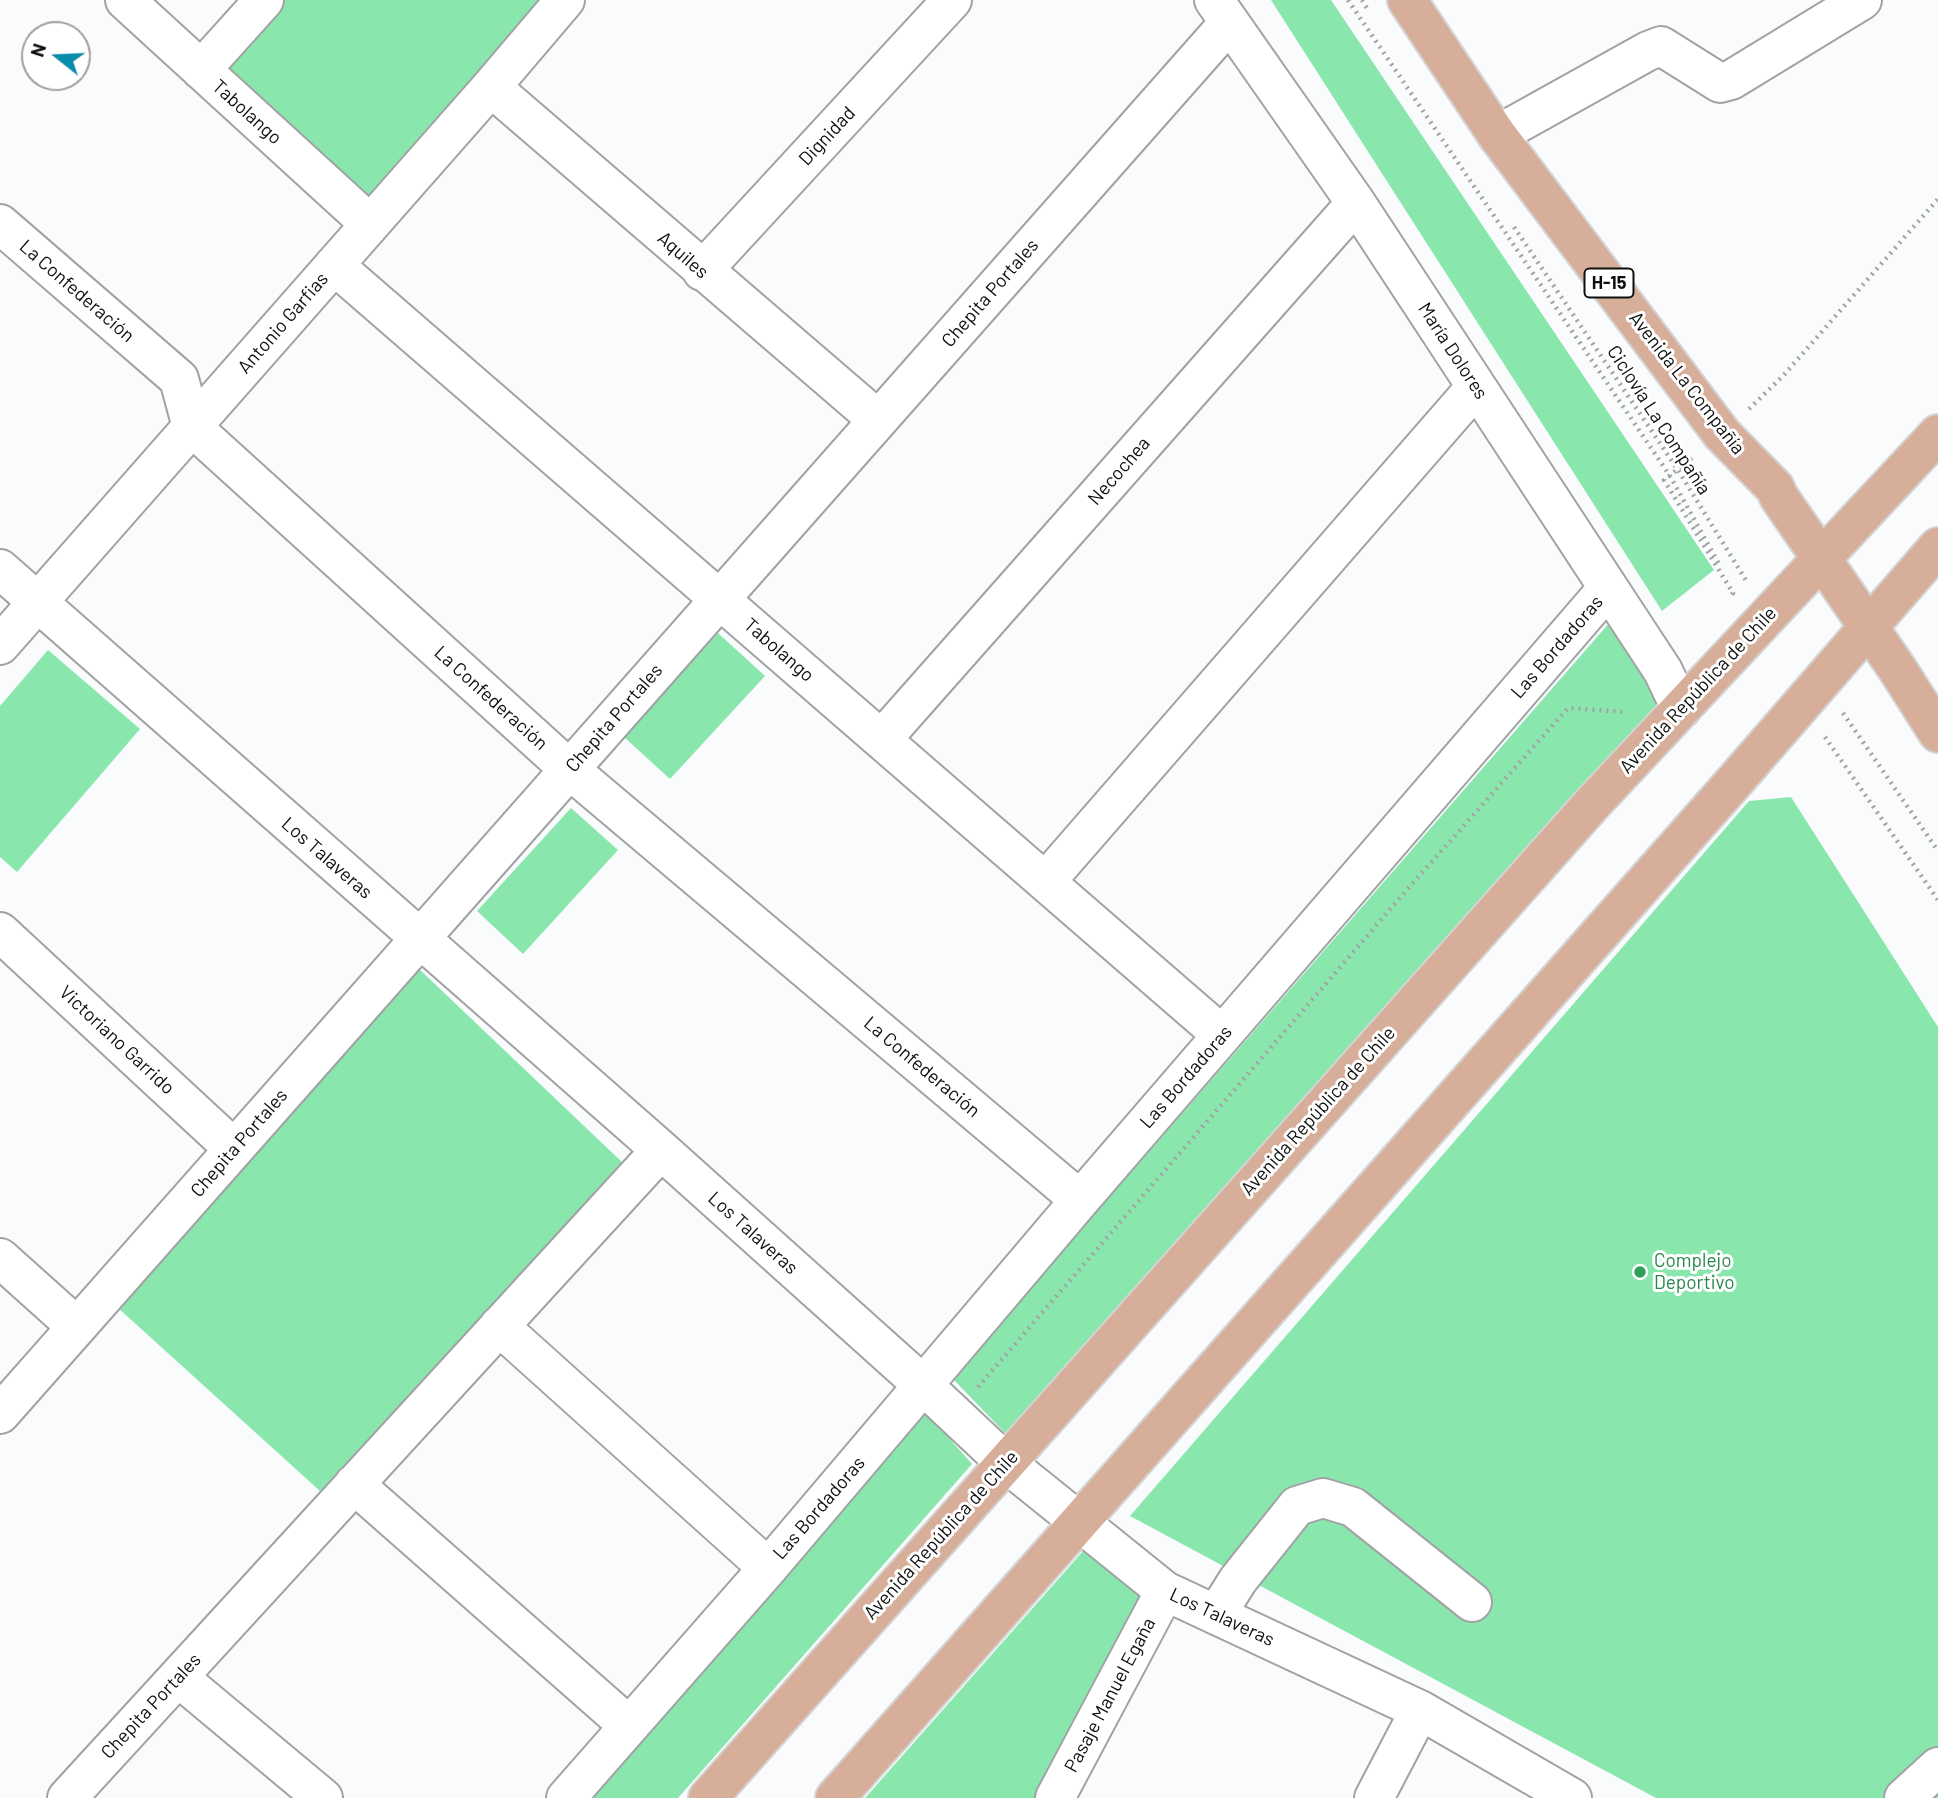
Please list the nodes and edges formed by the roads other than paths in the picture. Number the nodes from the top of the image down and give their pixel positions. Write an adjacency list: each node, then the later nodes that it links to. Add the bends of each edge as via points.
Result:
1 (125, 0): 8 (street, Tabolango)
2 (264, 0): 8 (street)
3 (565, 0): 9 (street, Antonio Garfias)
4 (952, 0): 15 (street, Dignidad)
5 (1407, 0): 10 (main road, Avenida La Compañía / H-15)
6 (1862, 0): 10 (street, via 1731,80 1720,83 1661,46)
7 (1222, 11): 11 (street, María Dolores); 17 (street, Chepita Portales)
8 (201, 70): 13 (street, Tabolango)
9 (491, 87): 13 (street, Antonio Garfias); 15 (street, Aquiles)
10 (1497, 135): 21 (main road, Avenida La Compañía / H-15, via 1722,434 1775,488)
11 (1356, 203): 16 (street, María Dolores); 30 (street, Necochea)
12 (0, 224): 18 (street, La Confederación, via 179,379)
13 (370, 224): 14 (street, Antonio Garfias)
14 (334, 265): 18 (street, Antonio Garfias); 24 (street, Tabolango)
15 (702, 271): 17 (street, Aquiles)
16 (1476, 387): 23 (street, María Dolores); 32 (street)
17 (878, 420): 24 (street, Chepita Portales)
18 (192, 427): 25 (street, Antonio Garfias); 31 (street, La Confederación)
19 (1938, 434): 21 (main road, Avenida República de Chile)
20 (1938, 547): 26 (main road)
21 (1821, 558): 26 (main road, Avenida La Compañía / H-15); 28 (main road, Avenida República de Chile)
22 (0, 569): 25 (street, Los Talaveras)
23 (1608, 588): 28 (street, María Dolores, via 1663,671); 35 (street, Las Bordadoras)
24 (720, 599): 30 (street, Tabolango); 31 (street, Chepita Portales)
25 (38, 602): 27 (street, Antonio Garfias); 34 (street, Los Talaveras)
26 (1868, 626): 29 (main road, Avenida La Compañía / H-15); 46 (main road)
27 (0, 645)
28 (1681, 709): 44 (main road, Avenida República de Chile)
29 (1938, 733)
30 (882, 739): 32 (street, Tabolango)
31 (569, 769): 34 (street, Chepita Portales); 38 (street, La Confederación)
32 (1046, 881): 35 (street, Tabolango)
33 (0, 932): 36 (street, Victoriano Garrido)
34 (419, 939): 36 (street, Chepita Portales); 37 (street, Los Talaveras)
35 (1222, 1035): 38 (street, Las Bordadoras)
36 (234, 1149): 41 (street, Chepita Portales)
37 (661, 1150): 40 (street, Chepita Portales); 42 (street, Los Talaveras)
38 (1080, 1200): 42 (street, Las Bordadoras)
39 (0, 1258): 41 (street)
40 (499, 1326): 45 (street, Chepita Portales); 47 (street, Las Bordadoras)
41 (77, 1327): 43 (street, Chepita Portales)
42 (924, 1386): 44 (street, Los Talaveras); 47 (street, Las Bordadoras)
43 (0, 1414)
44 (1005, 1462): 46 (street, Los Talaveras); 58 (main road, Avenida República de Chile)
45 (354, 1484): 51 (street, Chepita Portales); 53 (street)
46 (1079, 1522): 48 (street, Los Talaveras); 59 (main road)
47 (768, 1568): 53 (street, Las Bordadoras)
48 (1165, 1591): 50 (street, Los Talaveras); 60 (street, Pasaje Manuel Egaña)
49 (1472, 1602): 50 (street, via 1353,1507 1323,1498 1297,1506)
50 (1216, 1615): 52 (street, Los Talaveras)
51 (178, 1677): 55 (street, Chepita Portales); 56 (street)
52 (1420, 1710): 61 (street); 62 (street, Los Talaveras)
53 (629, 1726): 57 (street, Las Bordadoras)
54 (1938, 1767): 63 (street)
55 (67, 1798)
56 (324, 1798)
57 (566, 1798)
58 (708, 1798)
59 (835, 1798)
60 (1055, 1798)
61 (1374, 1798)
62 (1572, 1798)
63 (1904, 1798)

